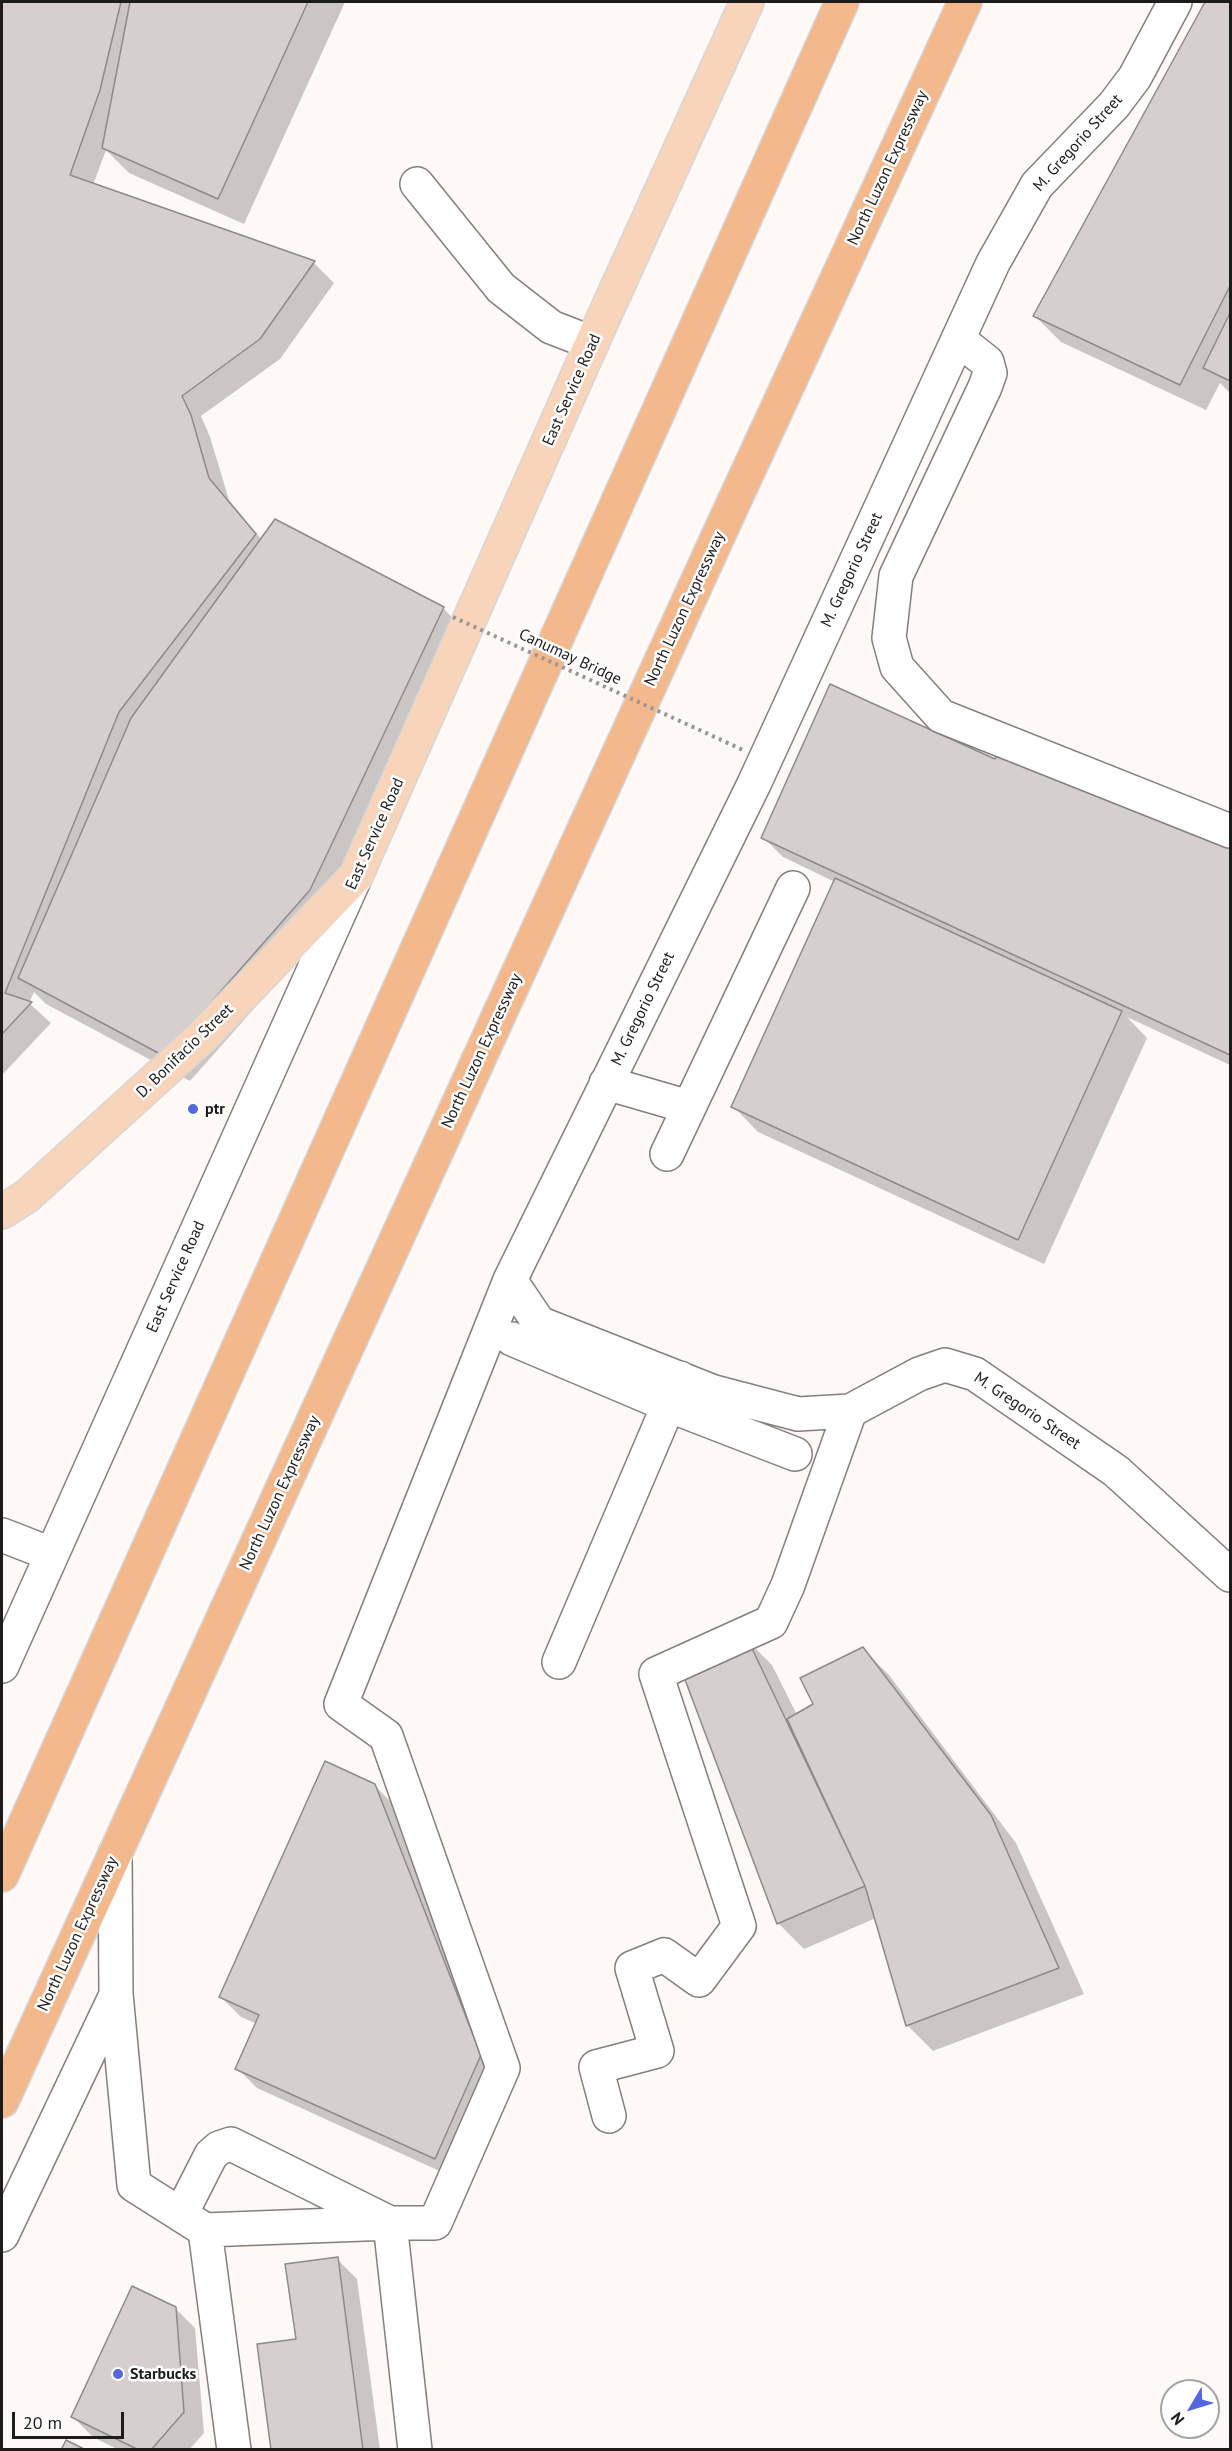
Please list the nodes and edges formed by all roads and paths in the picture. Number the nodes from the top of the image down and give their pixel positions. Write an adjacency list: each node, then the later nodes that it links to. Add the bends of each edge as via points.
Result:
1 (747, 2): 7 (main road, East Service Road)
2 (842, 2): 28 (highway)
3 (966, 2): 27 (highway, North Luzon Expressway)
4 (1175, 2): 6 (street, M. Gregorio Street, via 1121,96 1037,185 993,263)
5 (417, 184): 7 (street, via 501,288 551,327)
6 (958, 339): 10 (street, via 987,362 990,373 896,576 889,638 897,667 941,716); 13 (street, M. Gregorio Street, via 754,784)
7 (592, 343): 11 (main road, East Service Road)
8 (453, 617): 9 (path, Canumay Bridge, bridge)
9 (743, 750)
10 (1230, 831)
11 (356, 876): 16 (main road, D. Bonifacio Street, via 202,1037 27,1196); 23 (street, East Service Road)
12 (793, 888): 14 (street)
13 (606, 1083): 14 (street); 17 (street, M. Gregorio Street)
14 (688, 1107): 15 (street)
15 (667, 1154)
16 (2, 1212)
17 (510, 1280): 19 (street, M. Gregorio Street, via 539,1323); 33 (street, via 341,1704 386,1736 503,2068 435,2223)
18 (512, 1339): 19 (street)
19 (674, 1392): 20 (street, M. Gregorio Street, via 714,1392 798,1414); 21 (street); 25 (street)
20 (850, 1411): 24 (street, M. Gregorio Street, via 919,1374 945,1365 975,1374 1116,1471); 31 (street, via 773,1619 656,1674 739,1926 699,1980 664,1955 632,1968 657,2051 596,2067)
21 (795, 1454)
22 (2, 1535): 23 (street)
23 (51, 1554): 26 (street, East Service Road)
24 (1230, 1575)
25 (559, 1662)
26 (2, 1666)
27 (115, 1854): 29 (street); 30 (highway, North Luzon Expressway)
28 (2, 1875)
29 (116, 1994): 32 (street, via 134,2185); 34 (street)
30 (2, 2101)
31 (609, 2116)
32 (193, 2222): 33 (street); 33 (street, via 211,2155 231,2144); 35 (street)
33 (390, 2223): 36 (street)
34 (2, 2235)
35 (234, 2450)
36 (415, 2450)

